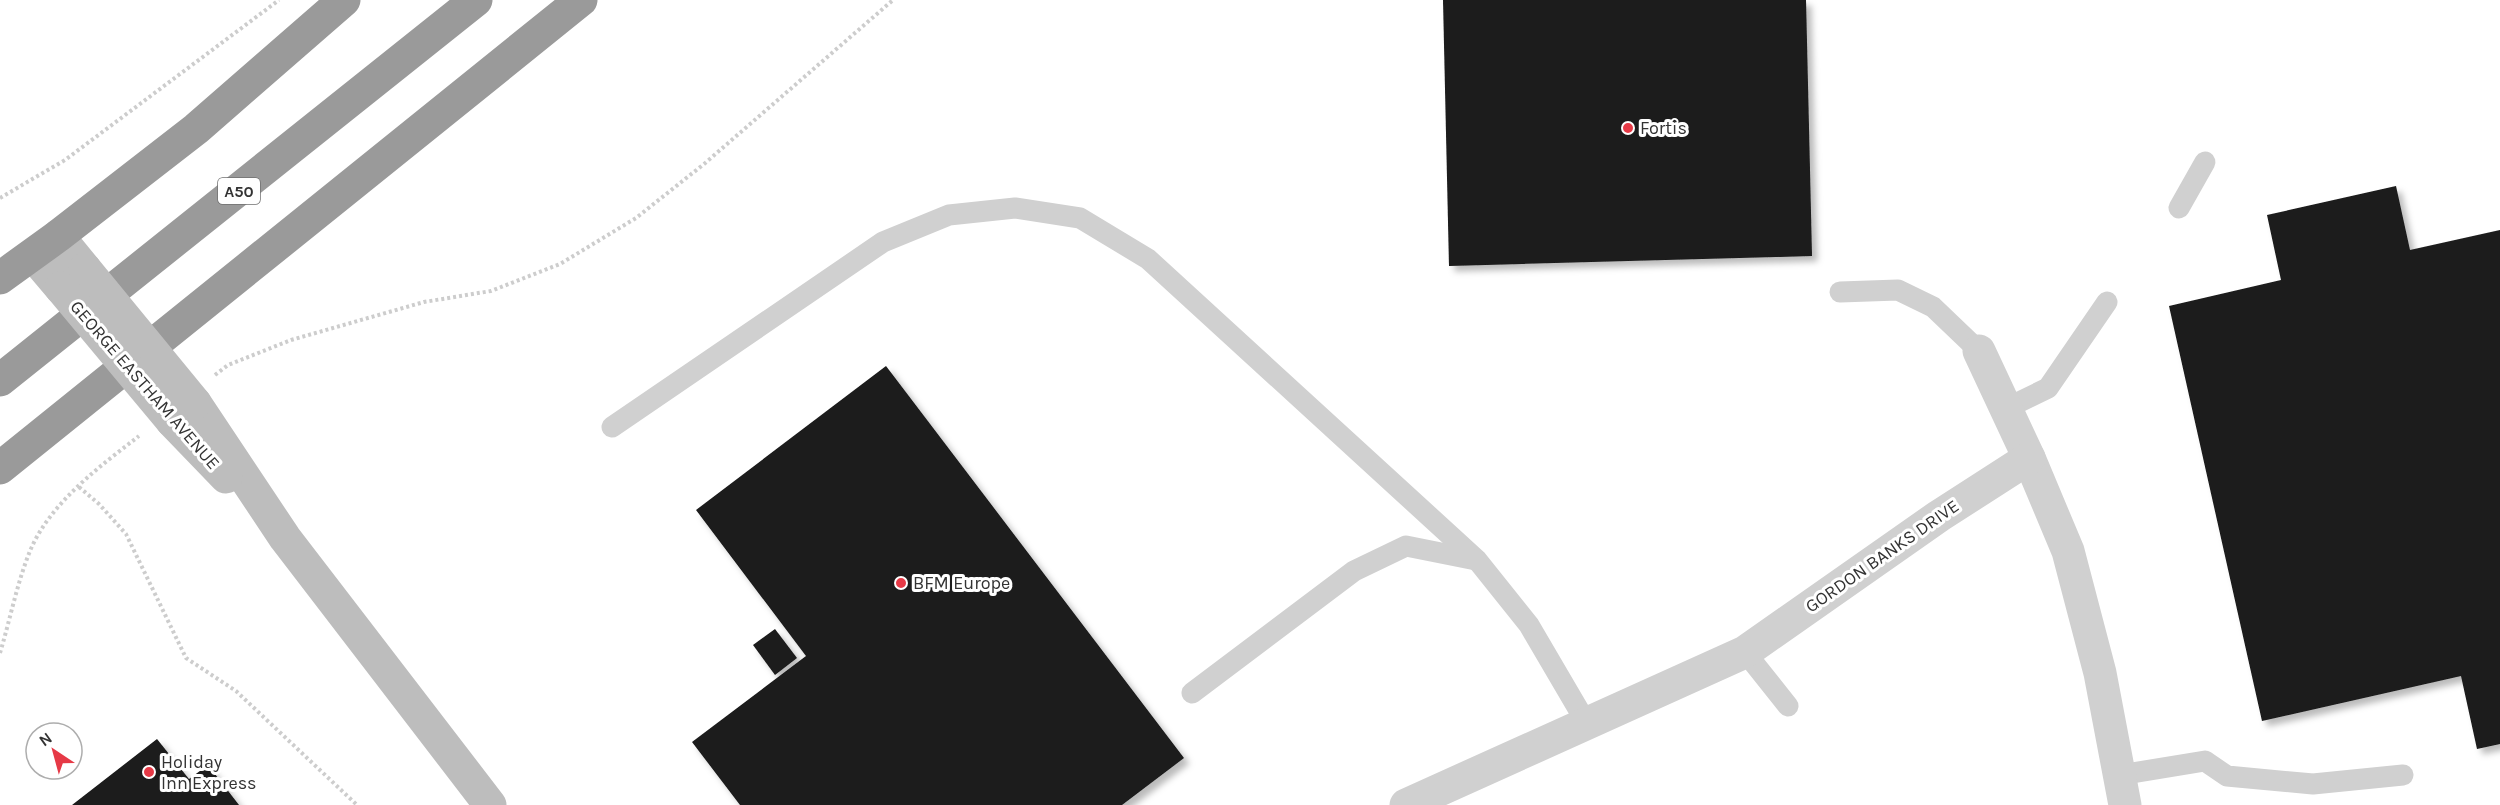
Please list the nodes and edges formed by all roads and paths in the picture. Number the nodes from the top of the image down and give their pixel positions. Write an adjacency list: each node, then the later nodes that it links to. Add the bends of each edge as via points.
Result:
1 (279, 0): 7 (path, via 65,160)
2 (344, 0): 9 (highway, via 196,129)
3 (477, 0): 14 (highway, A50)
4 (581, 0): 20 (highway)
5 (893, 0): 15 (path, via 636,218 560,264 490,291 424,302 291,340 228,365)
6 (2205, 162): 8 (lane)
7 (0, 198)
8 (2179, 208)
9 (46, 246): 10 (highway); 15 (main road, GEORGE EASTHAM AVENUE, bridge)
10 (0, 278)
11 (1840, 292): 13 (lane, via 1898,290 1933,307)
12 (2107, 302): 16 (lane, via 2048,388)
13 (1979, 351): 16 (street)
14 (0, 380)
15 (192, 401): 31 (main road, GEORGE EASTHAM AVENUE, via 285,538)
16 (2007, 408): 19 (street)
17 (612, 427): 22 (lane, via 883,242 949,215 1026,209 1080,218 1148,259)
18 (141, 434): 21 (path)
19 (2029, 458): 23 (street, GORDON BANKS DRIVE); 29 (street, via 2068,551 2100,673)
20 (0, 468)
21 (79, 487): 24 (path, via 48,519 30,551); 30 (path, via 126,534 186,658 236,691)
22 (1477, 560): 25 (lane, via 1406,546 1354,571); 27 (lane, via 1529,625)
23 (1745, 652): 26 (lane); 27 (street, GORDON BANKS DRIVE)
24 (0, 653)
25 (1192, 693)
26 (1788, 706)
27 (1587, 724): 32 (street, GORDON BANKS DRIVE)
28 (2403, 775): 29 (lane, via 2313,784 2227,776 2205,761)
29 (2123, 790)
30 (357, 805)
31 (490, 805)
32 (1406, 805)

